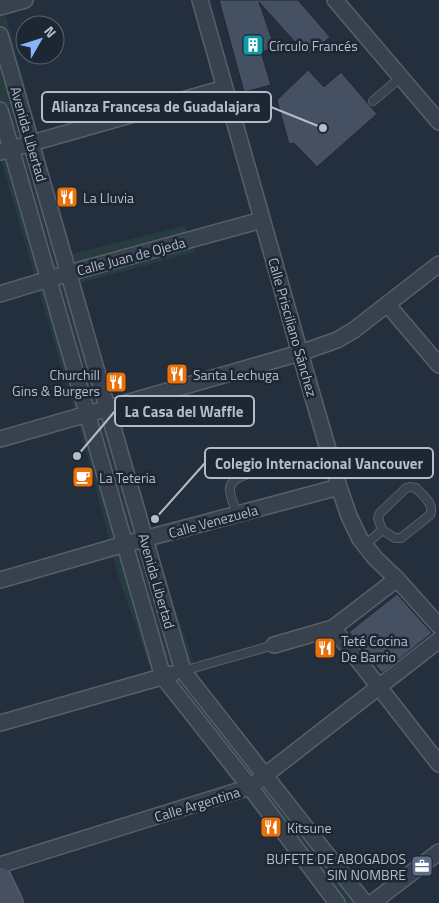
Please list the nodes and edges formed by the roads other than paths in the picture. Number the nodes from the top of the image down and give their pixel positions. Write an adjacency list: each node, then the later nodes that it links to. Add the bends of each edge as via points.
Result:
1 (26, 0): 4 (street)
2 (200, 0): 7 (street, Calle Prisciliano Sánchez)
3 (335, 0): 6 (street)
4 (0, 7)
5 (0, 35): 11 (street, Avenida Libertad)
6 (400, 77): 8 (lane); 10 (street)
7 (225, 88): 11 (street); 13 (street, Calle Prisciliano Sánchez)
8 (373, 101)
9 (0, 110): 12 (street, Avenida Libertad)
10 (439, 122)
11 (31, 143): 12 (street); 15 (street, Avenida Libertad)
12 (6, 150): 16 (street, Avenida Libertad)
13 (262, 220): 15 (street, Calle Juan de Ojeda); 19 (street, Calle Prisciliano Sánchez)
14 (439, 264): 18 (street)
15 (68, 273): 16 (street, Calle Juan de Ojeda); 21 (street, Avenida Libertad)
16 (49, 280): 17 (street, Calle Juan de Ojeda); 22 (street, Avenida Libertad)
17 (0, 294)
18 (387, 304): 19 (street, via 337,340); 20 (street)
19 (300, 353): 21 (street); 25 (street, Calle Prisciliano Sánchez)
20 (439, 365)
21 (107, 408): 22 (street); 28 (street, Avenida Libertad)
22 (87, 414): 23 (street); 29 (street, Avenida Libertad)
23 (0, 439)
24 (268, 469): 26 (lane, via 233,481 230,492)
25 (339, 487): 26 (street, Calle Venezuela); 30 (street, Calle Prisciliano Sánchez, via 349,516)
26 (237, 515): 28 (street, Calle Venezuela)
27 (382, 530): 27 (lane, via 401,538 430,515 431,505 416,488 406,488 380,513 378,518); 30 (lane)
28 (145, 539): 29 (street, Calle Venezuela); 37 (street, Avenida Libertad)
29 (125, 544): 32 (street, Calle Venezuela); 38 (street, Avenida Libertad)
30 (365, 545): 31 (street, Calle Prisciliano Sánchez)
31 (397, 579): 33 (street, Calle Prisciliano Sánchez); 34 (street)
32 (0, 580)
33 (439, 626)
34 (332, 628): 36 (street); 39 (street)
35 (439, 640): 39 (street, Calle Argentina)
36 (274, 645): 37 (lane)
37 (183, 671): 38 (street); 42 (street, Avenida Libertad)
38 (163, 677): 40 (street); 43 (street, Avenida Libertad)
39 (378, 687): 41 (street); 42 (street, Calle Argentina)
40 (0, 723)
41 (439, 764)
42 (266, 775): 43 (street, Calle Argentina); 49 (street, Avenida Libertad)
43 (250, 788): 45 (street, Calle Argentina); 48 (street, Avenida Libertad)
44 (439, 852): 50 (street)
45 (0, 865)
46 (0, 878): 47 (street)
47 (12, 903)
48 (337, 903)
49 (365, 903)
50 (372, 903)

